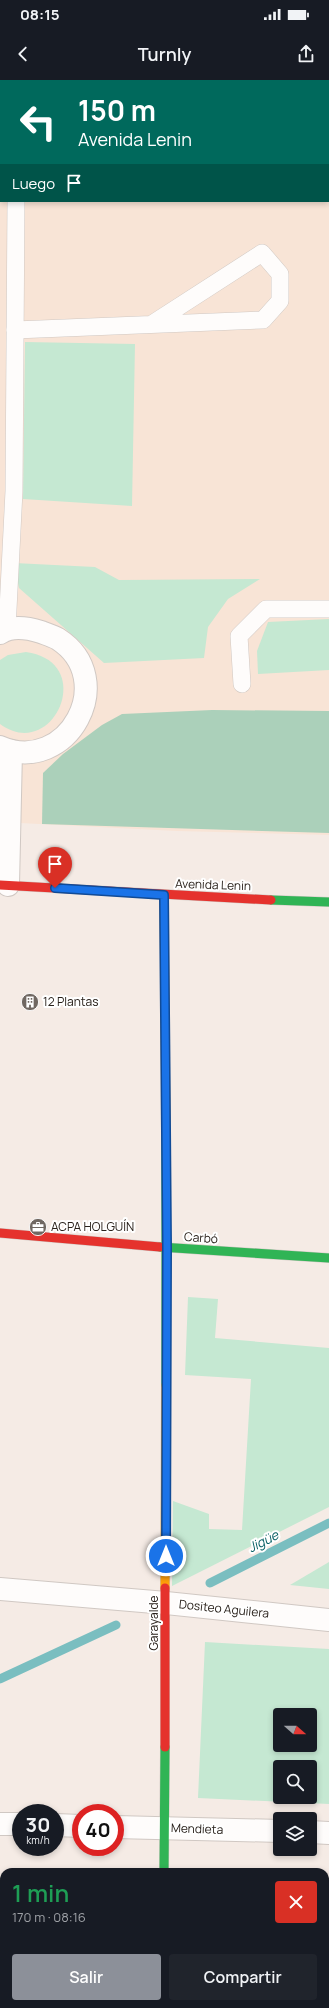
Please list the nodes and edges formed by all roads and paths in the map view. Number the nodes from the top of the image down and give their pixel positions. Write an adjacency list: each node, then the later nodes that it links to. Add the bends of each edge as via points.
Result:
1 (16, 202): 3 (lane)
2 (152, 324): 2 (lane, via 263,320 280,301 280,274 262,253); 3 (lane)
3 (15, 330): 5 (lane, via 14,491)
4 (329, 609): 6 (lane, via 266,609 239,636)
5 (3, 631): 7 (street, via 30,629 57,638 78,660 86,693 83,710 77,722 63,738 45,749 28,752)
6 (242, 684)
7 (5, 749): 8 (street)
8 (4, 885): 9 (street, Avenida Lenin)
9 (164, 895): 10 (street, Avenida Lenin); 12 (street, Garayalde)
10 (329, 902)
11 (0, 1233): 12 (street, Carbó)
12 (167, 1248): 13 (street, Carbó); 15 (street, Garayalde)
13 (329, 1258)
14 (0, 1589): 15 (street, Dositeo Aguilera)
15 (166, 1603): 16 (street, Dositeo Aguilera); 20 (street, Garayalde)
16 (329, 1620)
17 (0, 1824): 18 (street)
18 (12, 1824)
19 (124, 1826): 20 (street, Mendieta)
20 (164, 1828): 21 (street, Mendieta); 24 (street, Garayalde)
21 (273, 1831)
22 (317, 1832): 23 (street)
23 (329, 1833)
24 (164, 1868)

